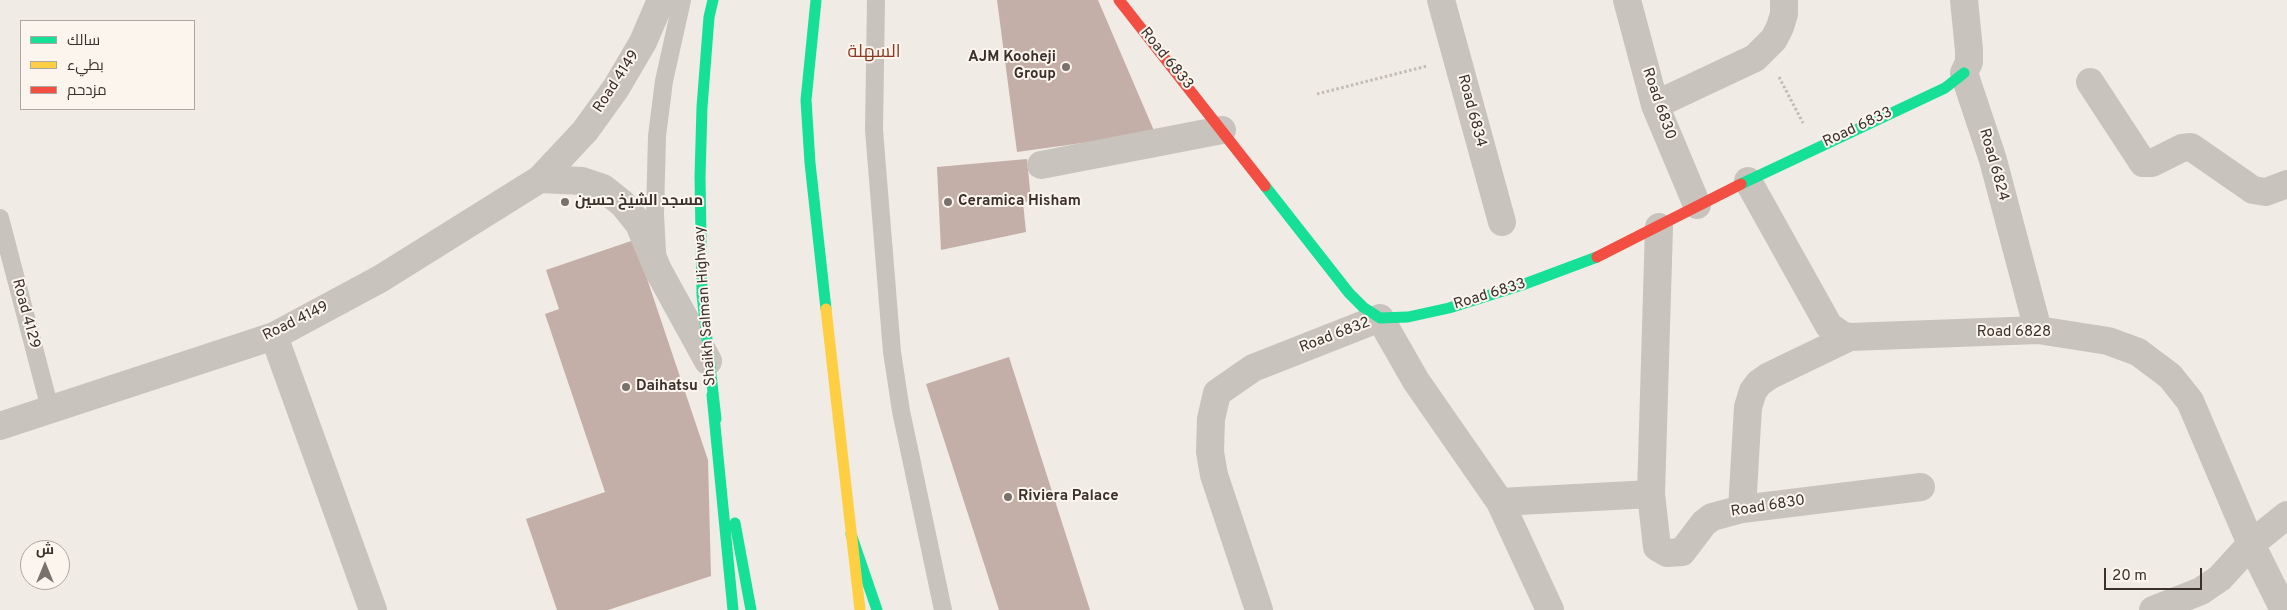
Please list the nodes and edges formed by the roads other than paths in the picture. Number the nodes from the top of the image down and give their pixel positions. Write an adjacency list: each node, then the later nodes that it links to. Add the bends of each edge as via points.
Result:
1 (660, 0): 16 (street, Road 4149, via 643,42 616,88 585,131)
2 (682, 0): 23 (lane, via 664,80 657,136 655,214)
3 (713, 0): 28 (main road, Shaikh Salman Highway, via 703,98 700,177 702,295)
4 (816, 0): 37 (main road, via 806,100 809,154)
5 (876, 0): 44 (lane, via 874,130 892,352)
6 (1118, 0): 14 (main road, Road 6833)
7 (1442, 0): 21 (street, Road 6834)
8 (1627, 0): 13 (street, Road 6830)
9 (1784, 0): 13 (street, via 1780,27 1765,49 1744,64)
10 (1964, 0): 11 (street, Road 6824, via 1969,50 1969,62)
11 (1964, 73): 17 (main road, Road 6833, via 1945,88); 25 (street, Road 6824, via 1992,160)
12 (2090, 82): 18 (street, via 2140,161 2152,163 2191,147 2253,190)
13 (1655, 105): 19 (street, Road 6830)
14 (1222, 130): 15 (street); 24 (main road, Road 6833, via 1349,292)
15 (1041, 165)
16 (540, 179): 23 (street, via 582,181 603,188 623,204 639,224); 26 (street, Road 4149, via 380,279)
17 (1748, 181): 19 (main road, Road 6833); 27 (street, Road 6828, via 1828,326)
18 (2279, 187)
19 (1697, 205): 22 (main road, Road 6833)
20 (0, 218): 30 (lane, Road 4129)
21 (1502, 222)
22 (1659, 227): 24 (main road, Road 6833, via 1594,259 1522,286 1450,308 1408,317); 33 (street, Road 6830)
23 (658, 270): 28 (street)
24 (1380, 318): 34 (street, Road 6832, via 1416,381); 45 (street, Road 6832, via 1253,368 1217,393 1211,419 1210,452 1214,475)
25 (2038, 330): 27 (street, Road 6828); 38 (street, Road 6828, via 2108,340 2138,352 2170,376 2190,402)
26 (274, 336): 30 (street, Road 4149); 39 (street)
27 (1850, 337): 35 (street, via 1769,376 1753,391 1748,407)
28 (708, 361): 29 (main road, Shaikh Salman Highway)
29 (712, 395): 40 (main road); 41 (main road, Shaikh Salman Highway)
30 (50, 409): 31 (street, Road 4149)
31 (0, 426)
32 (1921, 487): 35 (street, Road 6830)
33 (1651, 494): 34 (street); 35 (street, Road 6830, via 1657,547 1667,553 1677,554 1686,549 1699,528 1712,518)
34 (1500, 502): 46 (street, Road 6832)
35 (1742, 509)
36 (2287, 515): 38 (street)
37 (851, 534): 42 (main road); 43 (main road)
38 (2251, 544): 47 (street, via 2220,578 2201,591); 48 (street, Road 6828)
39 (365, 608)
40 (733, 610)
41 (751, 610)
42 (860, 610)
43 (877, 610)
44 (943, 610)
45 (1259, 610)
46 (1550, 610)
47 (2153, 610)
48 (2284, 610)

